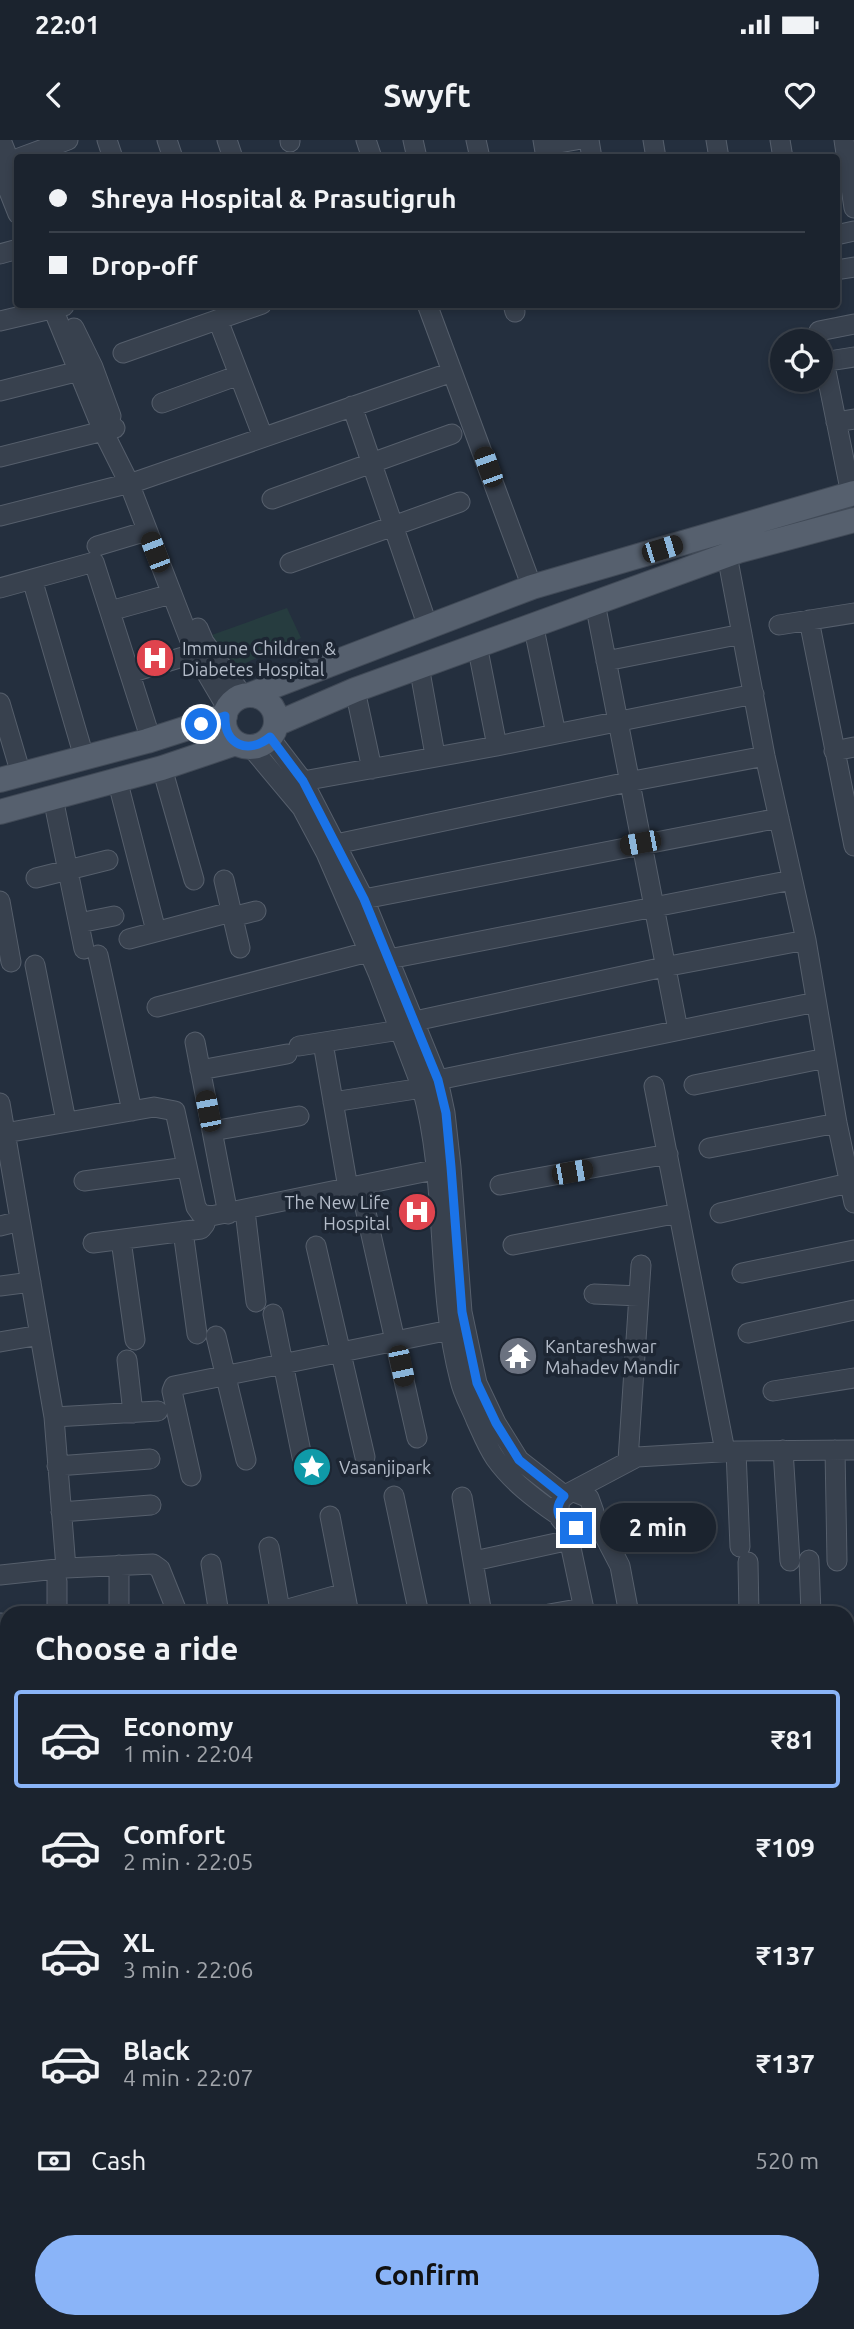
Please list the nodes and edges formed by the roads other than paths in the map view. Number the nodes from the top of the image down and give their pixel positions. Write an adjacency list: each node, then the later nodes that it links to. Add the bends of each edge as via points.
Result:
1 (1, 140): 5 (street)
2 (68, 140): 4 (street)
3 (844, 140): 7 (street)
4 (49, 153)
5 (11, 161): 6 (street)
6 (14, 184)
7 (854, 208)
8 (50, 308): 13 (street)
9 (59, 308): 18 (street)
10 (251, 308): 12 (street)
11 (428, 308): 19 (street)
12 (218, 320): 16 (street); 20 (street)
13 (0, 321)
14 (854, 324): 15 (street)
15 (829, 329)
16 (123, 353)
17 (854, 357): 24 (street, via 825,364)
18 (86, 369): 21 (street); 25 (street)
19 (452, 372): 23 (street); 42 (street)
20 (239, 375): 22 (street); 27 (street)
21 (0, 391)
22 (162, 403)
23 (352, 407): 27 (street); 29 (street)
24 (845, 420): 31 (street)
25 (109, 430): 28 (street); 30 (street)
26 (452, 434): 29 (street)
27 (263, 437): 30 (street)
28 (0, 457)
29 (371, 463): 32 (street); 36 (street)
30 (133, 482): 34 (street); 37 (street); 61 (street)
31 (853, 493): 42 (main road)
32 (272, 499)
33 (460, 502): 36 (street)
34 (0, 516)
35 (854, 520): 39 (main road)
36 (393, 526): 40 (street); 51 (street)
37 (147, 531): 38 (street); 44 (street)
38 (97, 546)
39 (727, 555): 45 (main road); 52 (street)
40 (290, 563)
41 (32, 579): 43 (street); 46 (street, via 94,562); 70 (street)
42 (532, 587): 51 (main road)
43 (0, 588)
44 (171, 594): 46 (street); 54 (street)
45 (595, 603): 49 (main road); 55 (street)
46 (110, 611): 57 (street)
47 (854, 613): 48 (street)
48 (809, 620): 50 (street); 67 (street)
49 (533, 624): 53 (main road); 63 (street)
50 (779, 625)
51 (428, 627): 61 (main road)
52 (742, 634): 55 (street); 59 (street)
53 (477, 645): 56 (main road); 66 (street)
54 (196, 653): 57 (street); 61 (street)
55 (606, 661): 62 (street)
56 (419, 666): 58 (main road); 68 (street)
57 (130, 673): 65 (street)
58 (355, 690): 64 (main road); 72 (street)
59 (754, 694): 62 (street); 69 (street)
60 (0, 703): 73 (street)
61 (236, 704): 64 (main road, via 225,727); 64 (main road, via 261,697 270,703 275,713); 65 (main road)
62 (617, 722): 63 (street); 76 (street)
63 (556, 734): 66 (street)
64 (258, 738): 71 (main road); 75 (street); 100 (street, via 326,853)
65 (149, 741): 70 (main road); 71 (street)
66 (497, 746): 68 (street)
67 (844, 749): 82 (street)
68 (435, 755): 72 (street)
69 (765, 756): 76 (street); 79 (street)
70 (84, 757): 73 (main road)
71 (158, 769): 74 (main road); 86 (street)
72 (372, 769): 75 (street)
73 (11, 777)
74 (117, 779): 77 (main road); 96 (street)
75 (303, 781): 81 (street)
76 (628, 782): 80 (street); 81 (street)
77 (53, 798): 78 (main road); 84 (street)
78 (0, 811)
79 (779, 818): 80 (street); 88 (street)
80 (640, 843): 89 (street); 91 (street)
81 (336, 844): 89 (street)
82 (854, 846)
83 (108, 860): 84 (street)
84 (68, 870): 85 (street); 95 (street)
85 (36, 878)
86 (194, 880)
87 (223, 880): 93 (street)
88 (792, 880): 91 (street); 98 (street)
89 (364, 899): 101 (street)
90 (0, 901): 102 (street)
91 (653, 907): 101 (street); 104 (street)
92 (256, 911): 93 (street)
93 (232, 914): 96 (street); 99 (street)
94 (114, 915): 95 (street)
95 (79, 923): 118 (street, via 91,952)
96 (156, 932): 97 (street)
97 (130, 939)
98 (806, 940): 104 (street); 105 (street)
99 (240, 948)
100 (368, 952): 106 (street); 107 (street)
101 (389, 959): 107 (street)
102 (11, 962)
103 (35, 965): 120 (street)
104 (664, 967): 107 (street); 108 (street)
105 (816, 1002): 108 (street); 111 (street)
106 (157, 1007)
107 (408, 1026): 110 (street); 113 (street)
108 (678, 1030): 113 (street)
109 (195, 1042): 112 (street)
110 (323, 1043): 112 (street); 116 (street)
111 (826, 1058): 114 (street); 121 (street)
112 (200, 1070): 122 (street)
113 (430, 1084): 116 (street); 129 (street, via 427,1107)
114 (694, 1084)
115 (654, 1086): 126 (street)
116 (333, 1102): 132 (street)
117 (0, 1103): 123 (street)
118 (132, 1111): 120 (street); 128 (street, via 154,1107 175,1111)
119 (299, 1116): 122 (street)
120 (66, 1121): 123 (street)
121 (837, 1123): 124 (street); 125 (street)
122 (212, 1131): 134 (street)
123 (3, 1134): 127 (street)
124 (848, 1147): 133 (street)
125 (709, 1148)
126 (668, 1154): 131 (street); 135 (street)
127 (5, 1164): 138 (street)
128 (187, 1167): 130 (street); 137 (street, via 196,1207)
129 (443, 1167): 132 (street); 155 (street); 183 (street, via 462,1312 477,1383 519,1460)
130 (84, 1181)
131 (500, 1185)
132 (355, 1194): 134 (street); 159 (street)
133 (853, 1195): 136 (street)
134 (236, 1212): 137 (street); 152 (street)
135 (679, 1213): 143 (street); 173 (street)
136 (720, 1213)
137 (205, 1215): 140 (street, via 203,1227)
138 (20, 1222): 139 (street); 148 (street)
139 (0, 1226)
140 (183, 1231): 141 (street); 164 (street, via 206,1335)
141 (121, 1240): 142 (street); 158 (street)
142 (93, 1243)
143 (513, 1245)
144 (316, 1246): 161 (street)
145 (854, 1250): 147 (street)
146 (641, 1265): 151 (street)
147 (742, 1273)
148 (31, 1282): 149 (street); 157 (street)
149 (0, 1286)
150 (594, 1294): 151 (street)
151 (639, 1296): 178 (street)
152 (256, 1302)
153 (854, 1310): 156 (street)
154 (273, 1314): 163 (street)
155 (450, 1330): 159 (street); 187 (street, via 460,1382 488,1448 523,1489)
156 (748, 1333)
157 (40, 1335): 160 (street); 169 (street)
158 (135, 1340)
159 (395, 1341): 161 (street); 170 (street)
160 (0, 1342)
161 (341, 1352): 163 (street); 175 (street)
162 (127, 1360): 168 (street)
163 (283, 1364): 164 (street); 174 (street)
164 (226, 1375): 177 (street); 180 (street, via 178,1384 172,1391)
165 (854, 1378): 166 (street)
166 (773, 1391)
167 (158, 1411): 168 (street)
168 (133, 1412): 169 (street)
169 (54, 1417): 179 (street)
170 (417, 1438)
171 (783, 1450): 172 (street); 173 (street); 208 (street)
172 (844, 1450): 190 (street)
173 (731, 1451): 178 (street, via 644,1456); 207 (street)
174 (302, 1457)
175 (365, 1457)
176 (150, 1459): 179 (street)
177 (246, 1460)
178 (621, 1465): 183 (street)
179 (57, 1466): 185 (street)
180 (191, 1476)
181 (394, 1496): 203 (street)
182 (462, 1497): 189 (street)
183 (580, 1500): 187 (street, via 558,1505); 187 (street, via 590,1521 581,1527); 206 (street, via 620,1566)
184 (151, 1505): 185 (street)
185 (61, 1512): 194 (street)
186 (330, 1516): 195 (street)
187 (565, 1527): 189 (street); 205 (street)
188 (269, 1547): 200 (street)
189 (474, 1561): 204 (street)
190 (837, 1561)
191 (211, 1564): 199 (street)
192 (119, 1565): 194 (street); 197 (street); 198 (street, via 156,1566)
193 (0, 1575): 194 (street)
194 (61, 1575): 196 (street)
195 (345, 1593): 201 (street); 202 (street)
196 (58, 1606)
197 (119, 1606)
198 (175, 1606)
199 (218, 1606)
200 (274, 1606)
201 (297, 1606)
202 (347, 1606)
203 (417, 1606)
204 (481, 1606)
205 (583, 1606)
206 (628, 1606)
207 (748, 1606)
208 (809, 1606)

